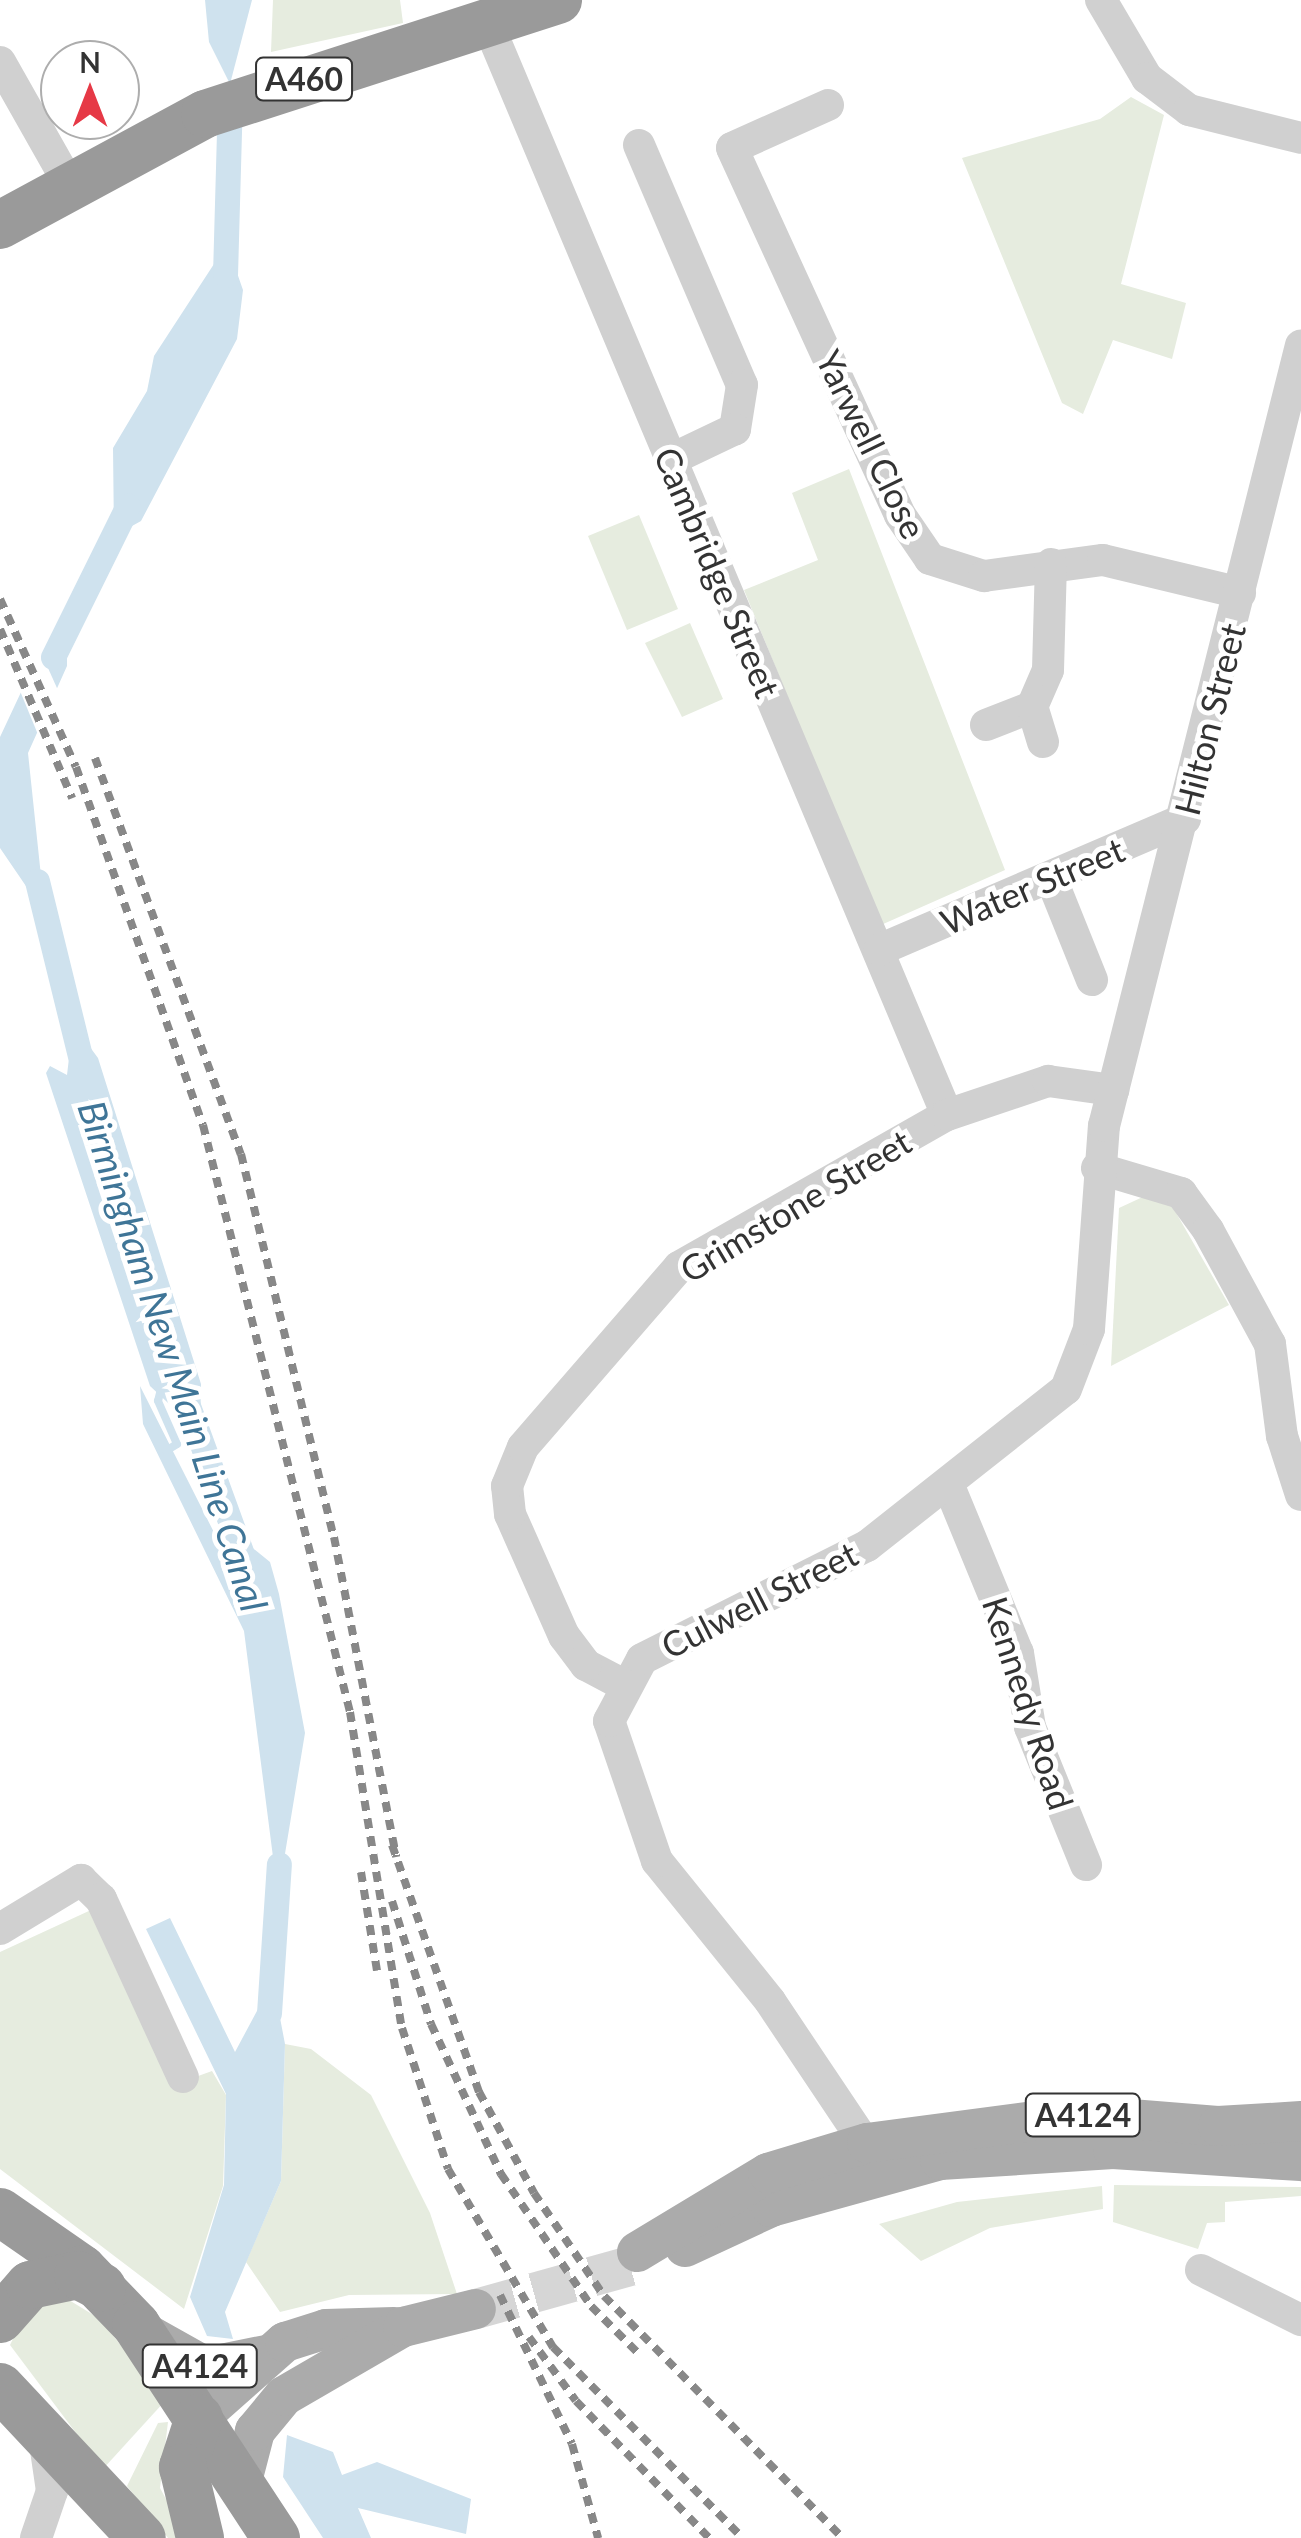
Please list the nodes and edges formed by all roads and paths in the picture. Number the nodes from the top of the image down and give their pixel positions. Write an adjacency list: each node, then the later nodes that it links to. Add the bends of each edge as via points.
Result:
1 (558, 0): 3 (highway, A460)
2 (1101, 0): 6 (street, via 1146,78 1188,110)
3 (490, 29): 8 (highway, A460, via 205,114); 11 (street, Cambridge Street)
4 (0, 62): 8 (street)
5 (828, 105): 12 (street, Yarwell Close, via 732,148 900,515 930,559 984,576)
6 (1301, 138)
7 (639, 145): 11 (street, via 742,385 735,429)
8 (69, 184): 9 (highway, A460)
9 (0, 226)
10 (1301, 346): 13 (street, Hilton Street)
11 (670, 460): 19 (street, Cambridge Street)
12 (1051, 564): 13 (street, Yarwell Close, via 1103,560); 14 (street, via 1048,670)
13 (1240, 593): 17 (street, Hilton Street)
14 (1032, 707): 15 (street); 16 (street)
15 (986, 725)
16 (1043, 742)
17 (1185, 819): 18 (street, Water Street); 21 (street, Hilton Street)
18 (1050, 878): 19 (street, Water Street); 20 (street)
19 (879, 950): 22 (street, Cambridge Street)
20 (1092, 980)
21 (1113, 1090): 22 (street, Grimstone Street, via 1048,1081); 23 (street, Culwell Street)
22 (947, 1115): 26 (street, Grimstone Street, via 679,1268 514,1464 510,1514 564,1636 586,1665)
23 (1097, 1168): 24 (street, Culwell Street, via 1081,1359 1066,1389); 25 (street, via 1181,1193 1208,1230 1270,1344 1282,1436)
24 (948, 1486): 26 (street, Culwell Street, via 867,1546 660,1648); 27 (street, Kennedy Road, via 1018,1653 1030,1726)
25 (1301, 1495)
26 (622, 1684): 31 (street, via 611,1739 657,1862 770,2002)
27 (1086, 1865)
28 (0, 1929): 29 (street, via 81,1880 101,1899)
29 (183, 2078)
30 (1294, 2124): 31 (main road, A4124, via 1081,2115)
31 (875, 2158): 32 (main road, A4124, via 1018,2150); 34 (main road, A4124, via 768,2173)
32 (1301, 2160)
33 (0, 2212): 36 (highway)
34 (641, 2257)
35 (1202, 2270): 39 (street)
36 (103, 2287): 38 (highway, via 78,2276 30,2285); 40 (highway)
37 (476, 2309): 41 (main road, A4124)
38 (0, 2318)
39 (1301, 2320)
40 (136, 2325): 42 (main road, A4124, via 206,2367); 44 (highway)
41 (403, 2328): 42 (main road, A4124, via 326,2329); 45 (main road, A4124, via 284,2396 255,2432)
42 (274, 2352): 44 (main road, A4124)
43 (15, 2397): 46 (street, via 52,2491); 47 (highway)
44 (199, 2418): 45 (highway); 48 (highway, via 182,2467)
45 (242, 2481): 49 (highway)
46 (36, 2538)
47 (142, 2538)
48 (200, 2538)
49 (276, 2538)

